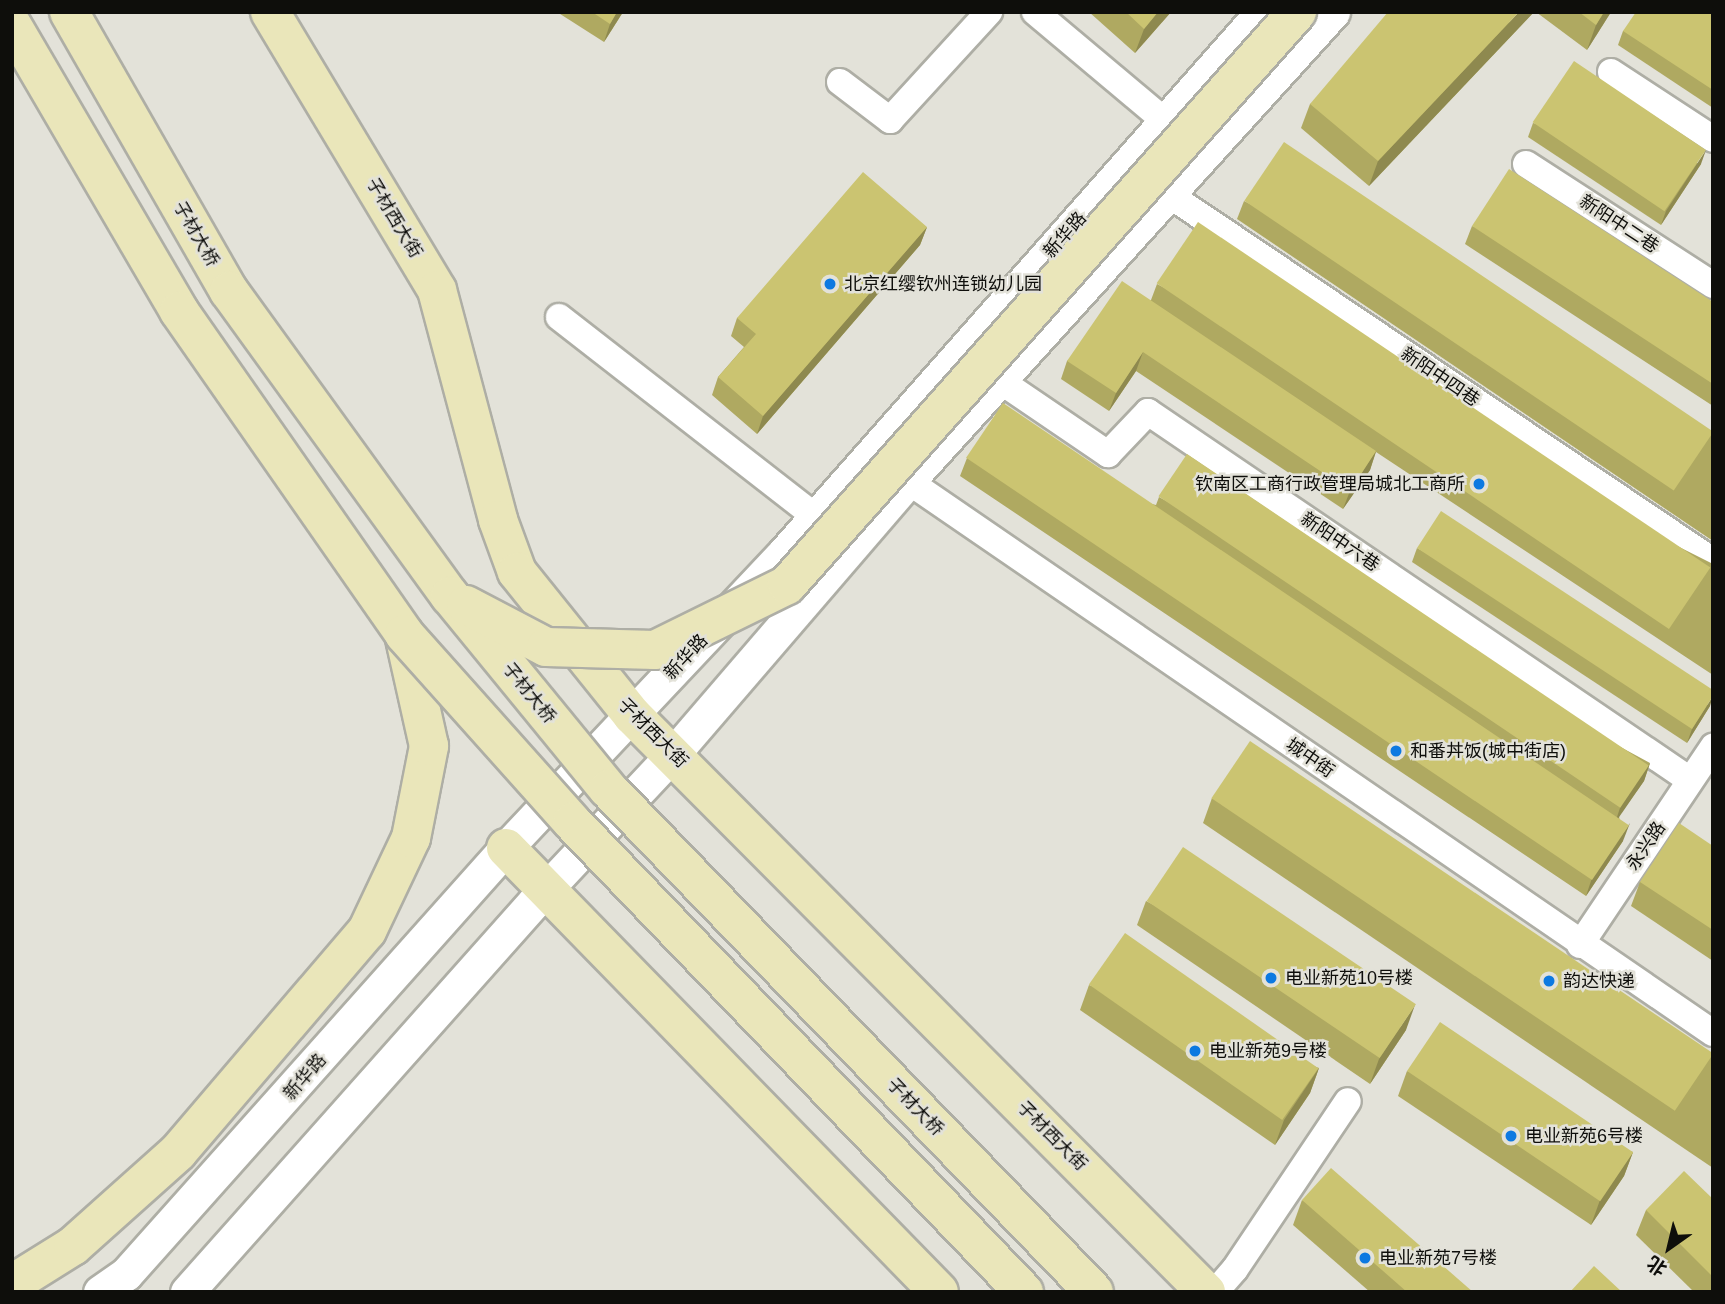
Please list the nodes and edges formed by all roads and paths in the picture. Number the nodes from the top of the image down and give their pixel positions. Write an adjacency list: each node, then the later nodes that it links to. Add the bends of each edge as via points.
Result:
1 (69, 12): 21 (main road, 子材大桥, bridge, via 229,291)
2 (270, 12): 23 (main road, 子材西大街, via 437,290 498,520 517,572)
3 (989, 12): 10 (street, via 890,120)
4 (1035, 12): 11 (street)
5 (1262, 12): 11 (street, 新华路)
6 (1297, 12): 21 (main road, bridge, via 787,585 655,650 546,647)
7 (1333, 12): 14 (street)
8 (12, 24): 22 (main road, bridge, via 179,311)
9 (1611, 72): 12 (street)
10 (840, 82)
11 (1165, 121): 19 (street, 新华路)
12 (1713, 139)
13 (1526, 164): 15 (street, 新阳中二巷)
14 (1168, 194): 17 (street); 20 (street, 新阳中四巷)
15 (1713, 285)
16 (559, 317): 19 (street)
17 (999, 380): 18 (street); 26 (street, 新阳中六巷, via 1108,454 1148,412)
18 (908, 481): 25 (street); 29 (street, 城中街)
19 (816, 517): 23 (street, 新华路)
20 (1713, 561)
21 (450, 596): 37 (main road, 子材大桥, bridge, via 608,789)
22 (404, 634): 32 (main road, via 429,746 411,838 367,931 178,1152 73,1246); 36 (main road, bridge, via 572,822)
23 (632, 715): 25 (main road, 子材西大街); 27 (street, 新华路)
24 (1713, 747): 26 (street, 永兴路)
25 (674, 753): 28 (street); 38 (main road, 子材西大街)
26 (1689, 780): 29 (street, 永兴路, via 1671,830)
27 (506, 848): 28 (main road); 33 (street, 新华路, via 230,1162 126,1274)
28 (547, 889): 34 (street); 35 (main road)
29 (1580, 944): 30 (street, 城中街)
30 (1713, 1033)
31 (1348, 1101): 39 (street, via 1235,1269)
32 (12, 1284)
33 (100, 1292)
34 (187, 1292)
35 (939, 1292)
36 (1024, 1292)
37 (1094, 1292)
38 (1206, 1292)
39 (1214, 1292)

